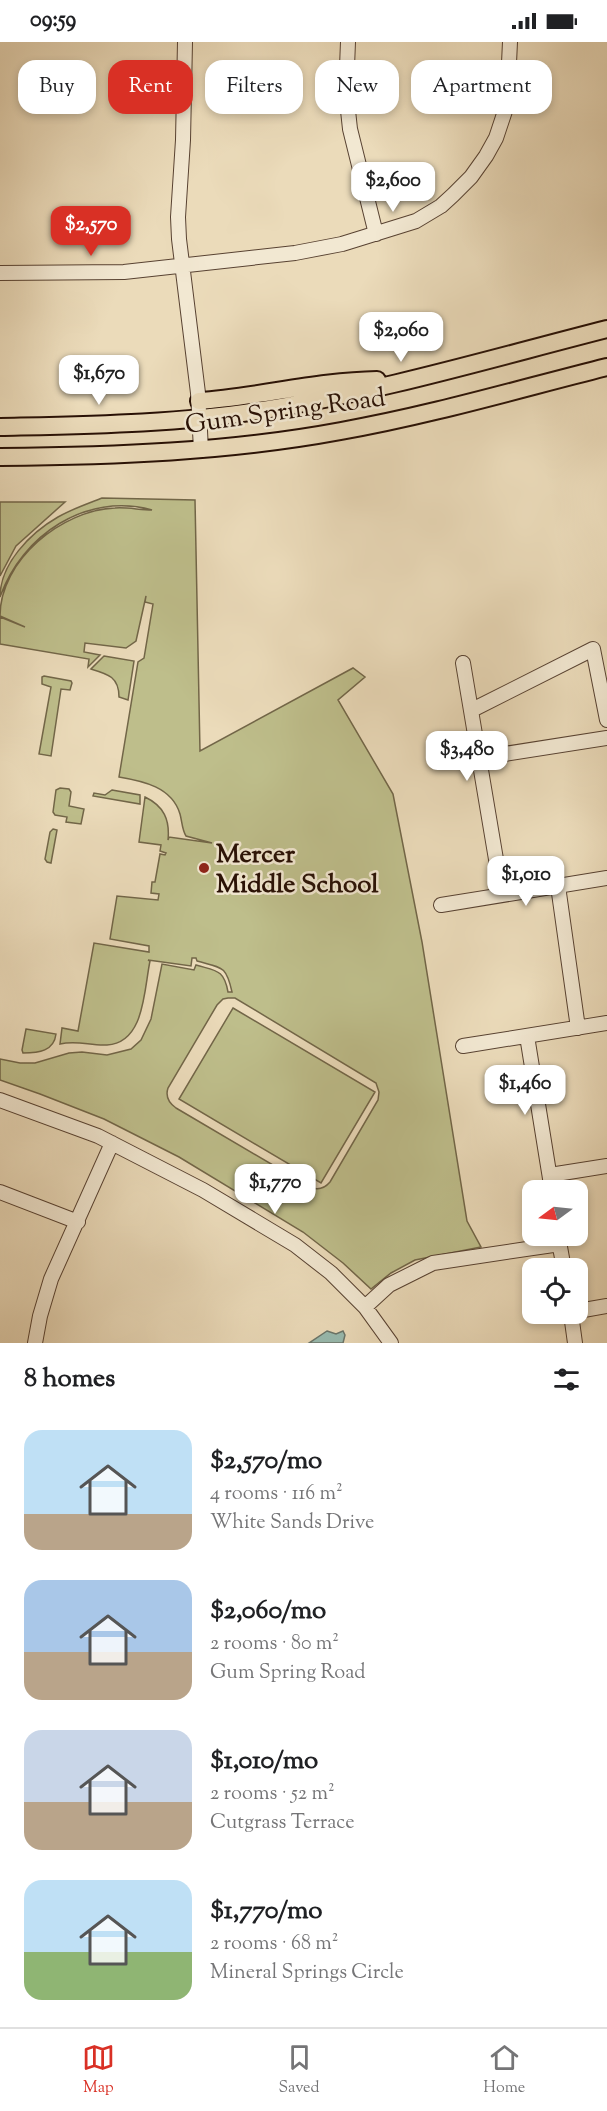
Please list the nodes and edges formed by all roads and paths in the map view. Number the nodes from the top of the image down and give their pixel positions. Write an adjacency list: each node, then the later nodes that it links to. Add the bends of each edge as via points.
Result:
1 (185, 42): 5 (street, via 178,217)
2 (348, 42): 4 (street, via 346,92 350,129)
3 (510, 42): 4 (street, via 507,105 496,138 479,168 429,214)
4 (376, 234): 5 (street, via 295,253)
5 (183, 266): 6 (street, via 100,273); 9 (street)
6 (0, 273)
7 (607, 329): 9 (main road, Gum Spring Road, via 343,395 273,408)
8 (607, 367): 11 (main road, Gum Spring Road, via 393,421)
9 (199, 409): 10 (main road, Gum Spring Road); 11 (street)
10 (0, 427)
11 (201, 450): 12 (main road, Gum Spring Road)
12 (0, 457)
13 (463, 663): 14 (street)
14 (472, 710): 15 (street, via 593,650); 17 (street)
15 (607, 720)
16 (607, 738): 17 (street)
17 (479, 758): 20 (street)
18 (607, 878): 19 (street)
19 (558, 886): 20 (street); 23 (street)
20 (502, 895): 21 (street)
21 (441, 905)
22 (607, 1023): 23 (street)
23 (578, 1028): 24 (street)
24 (527, 1036): 25 (street); 29 (street)
25 (463, 1046)
26 (0, 1100): 27 (street)
27 (112, 1143): 32 (street); 35 (street, via 203,1190 295,1245)
28 (607, 1166): 29 (street)
29 (550, 1175): 30 (street)
30 (551, 1180)
31 (0, 1192): 32 (street)
32 (78, 1222): 38 (street, via 51,1279)
33 (526, 1246): 35 (street, via 433,1263 389,1285)
34 (607, 1306): 36 (street)
35 (365, 1307): 39 (street)
36 (588, 1309)
37 (572, 1324): 40 (street)
38 (35, 1343)
39 (391, 1343)
40 (575, 1343)

